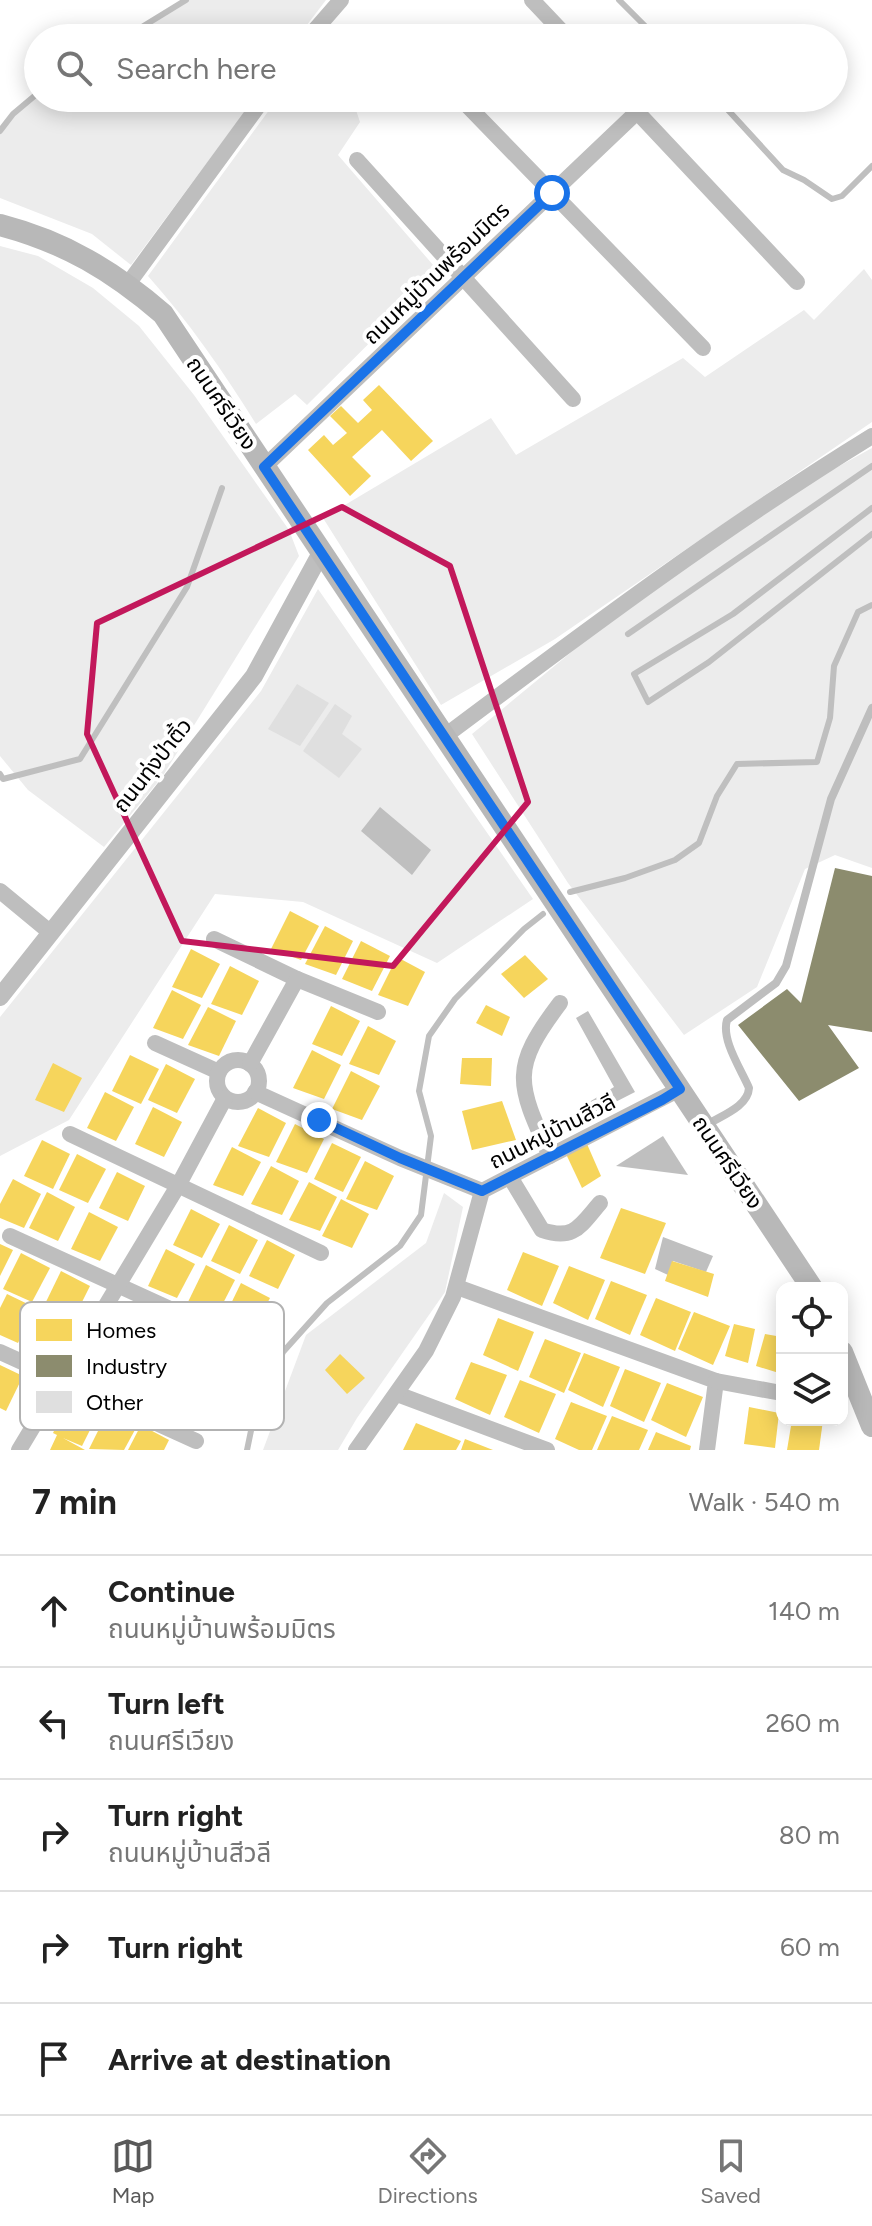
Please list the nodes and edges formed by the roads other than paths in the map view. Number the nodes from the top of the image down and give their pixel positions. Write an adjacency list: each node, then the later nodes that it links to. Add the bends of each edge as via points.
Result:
1 (341, 0): 3 (street)
2 (532, 0): 4 (street)
3 (320, 24)
4 (555, 24)
5 (254, 112): 13 (street)
6 (474, 112): 9 (street)
7 (637, 112): 9 (street, ถนนหมู่บ้านพร้อมมิตร); 12 (street)
8 (357, 160): 11 (street)
9 (552, 193): 11 (street, ถนนหมู่บ้านพร้อมมิตร); 14 (street)
10 (0, 225): 13 (main road, ถนนศรีเวียง, via 76,252)
11 (463, 278): 15 (street); 17 (street, ถนนหมู่บ้านพร้อมมิตร)
12 (797, 282)
13 (128, 284): 17 (main road, ถนนศรีเวียง, via 163,314)
14 (703, 348)
15 (573, 399)
16 (872, 436): 20 (street, via 611,613)
17 (264, 467): 18 (main road, ถนนศรีเวียง)
18 (322, 551): 20 (main road, ถนนศรีเวียง); 22 (street, ถนนทุ่งป่าติ้ว, via 254,676)
19 (872, 708): 34 (lane, via 831,799 786,966 776,983 725,1025 749,1094)
20 (445, 736): 32 (main road, ถนนศรีเวียง)
21 (0, 891): 22 (street)
22 (51, 933): 25 (street, ถนนทุ่งป่าติ้ว)
23 (214, 939): 24 (street)
24 (297, 979): 27 (street); 29 (street)
25 (0, 997)
26 (560, 1003): 36 (street, via 535,1036 523,1081)
27 (378, 1012)
28 (155, 1043): 30 (street)
29 (250, 1064): 30 (street, via 236,1060); 31 (street, via 258,1076)
30 (219, 1072): 33 (street, via 218,1086)
31 (255, 1092): 33 (street, via 240,1102); 39 (street)
32 (671, 1094): 34 (main road, ถนนศรีเวียง); 36 (street, ถนนหมู่บ้านสีวลี)
33 (225, 1098): 38 (street)
34 (704, 1126): 43 (main road, ถนนศรีเวียง)
35 (70, 1134): 38 (street)
36 (550, 1156): 37 (street, ถนนหมู่บ้านสีวลี)
37 (510, 1177): 39 (street, ถนนหมู่บ้านสีวลี); 40 (street, via 542,1230 559,1236 577,1230)
38 (179, 1184): 42 (street); 44 (street)
39 (482, 1191): 45 (street, ถนนหมู่บ้านสีวลี)
40 (600, 1203)
41 (10, 1236): 44 (street)
42 (321, 1253)
43 (808, 1282)
44 (118, 1285): 46 (street); 47 (street)
45 (457, 1287): 51 (street); 53 (street, ถนนหมู่บ้านสีวลี, via 426,1351)
46 (108, 1302)
47 (155, 1302)
48 (0, 1352): 50 (street)
49 (843, 1354): 54 (main road)
50 (20, 1361)
51 (716, 1381): 52 (street); 61 (street)
52 (776, 1392)
53 (397, 1394): 59 (street, ถนนหมู่บ้านสีวลี); 60 (street)
54 (872, 1426)
55 (31, 1430): 58 (street)
56 (172, 1430): 57 (street)
57 (196, 1441)
58 (19, 1450)
59 (356, 1450)
60 (547, 1450)
61 (707, 1450)

